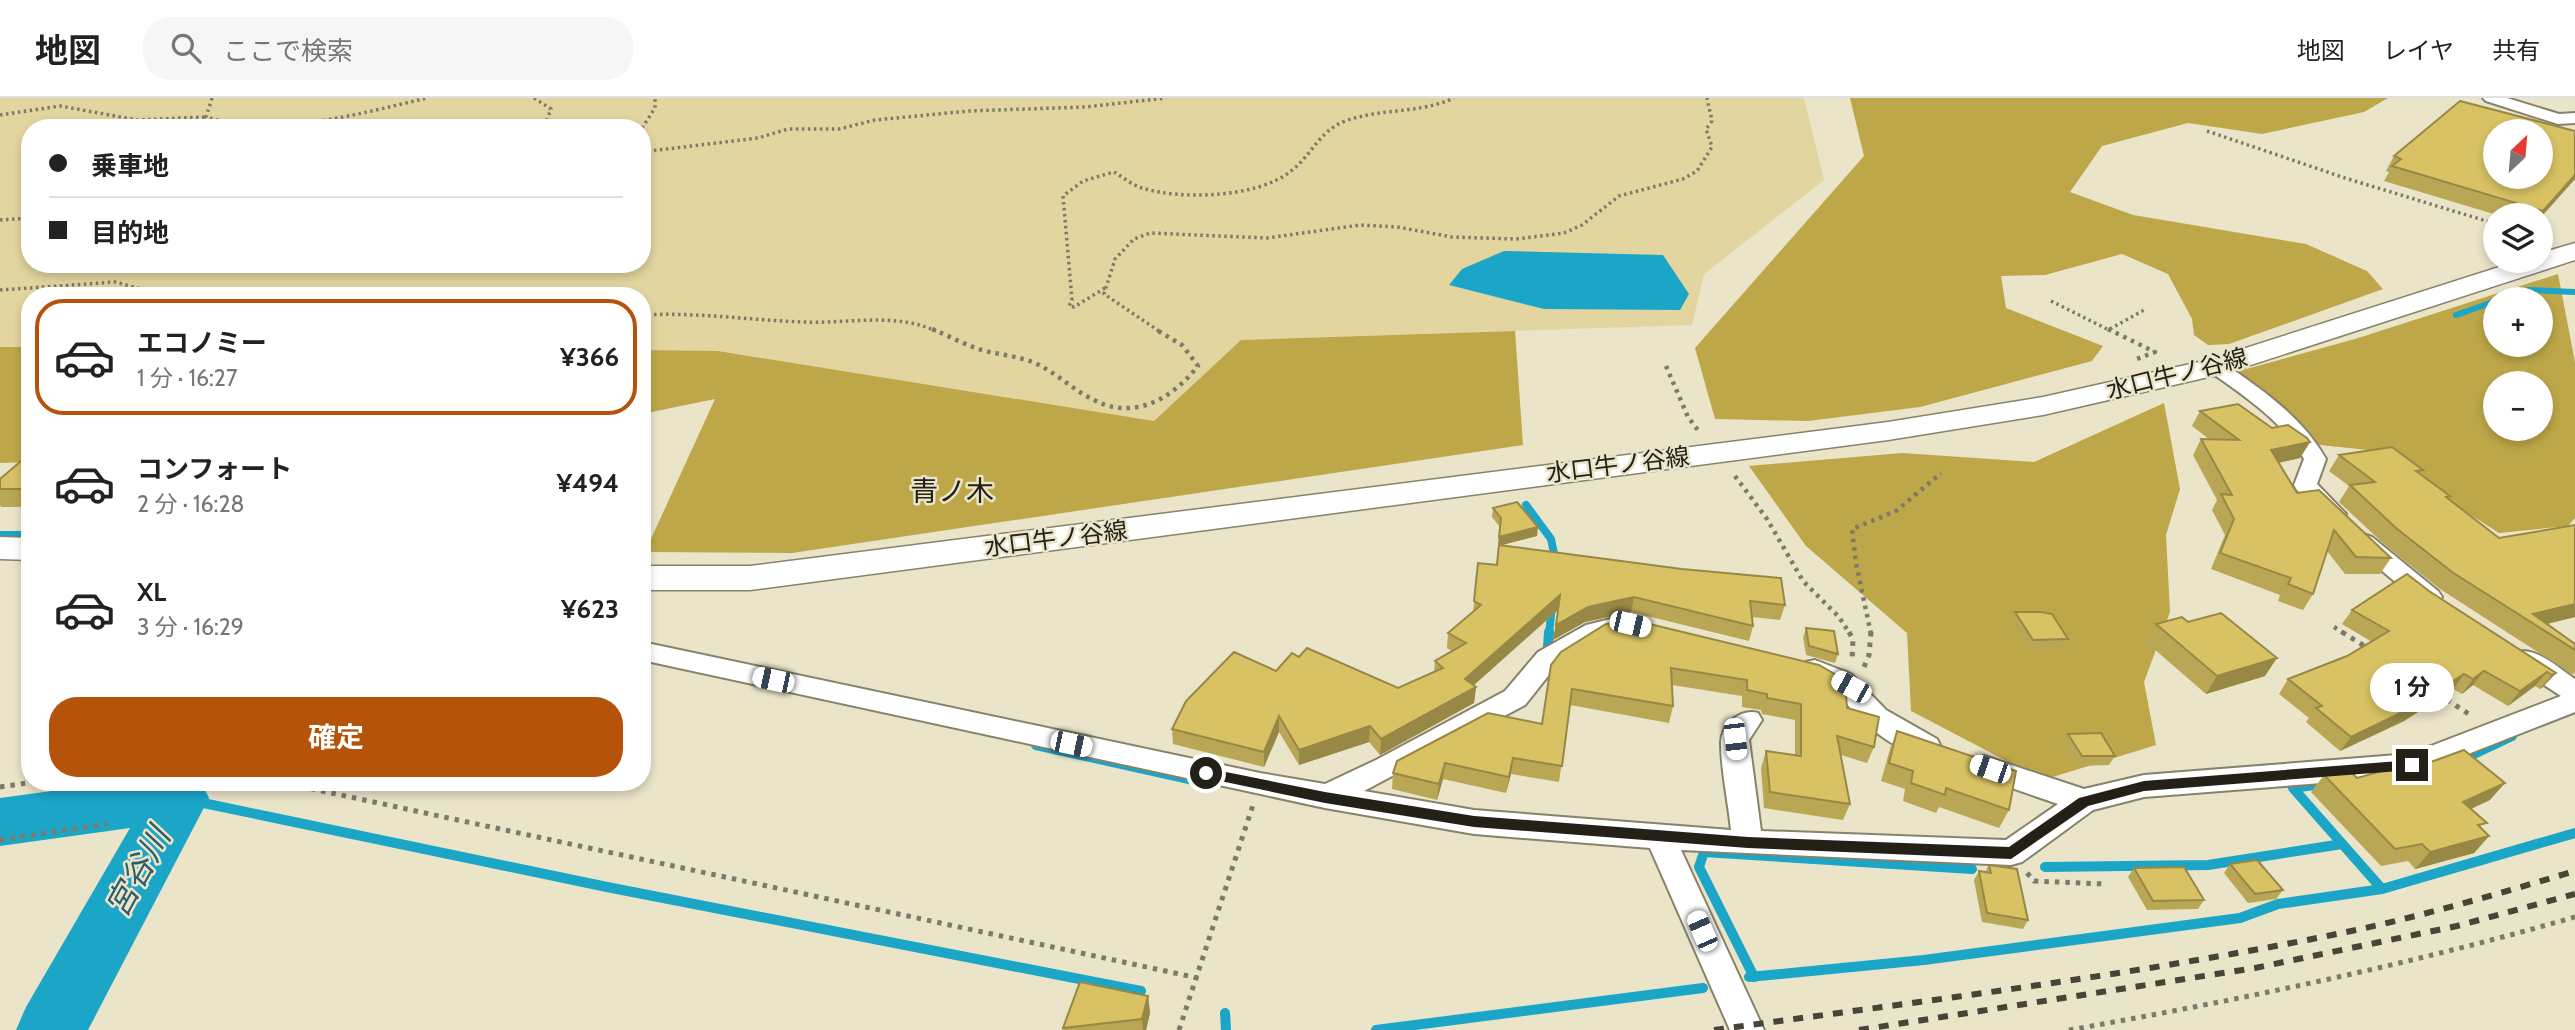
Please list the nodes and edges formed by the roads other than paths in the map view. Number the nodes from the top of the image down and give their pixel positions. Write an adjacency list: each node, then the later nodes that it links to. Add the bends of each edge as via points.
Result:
1 (2491, 98): 2 (street, via 2558,118)
2 (2575, 118)
3 (2575, 251): 4 (main road, 水口牛ノ谷線)
4 (2216, 367): 7 (main road, 水口牛ノ谷線, via 2043,406 1875,432 750,578); 8 (street, via 2267,405 2310,447 2315,459 2305,485 2374,554)
5 (0, 548): 6 (main road)
6 (21, 549)
7 (651, 578)
8 (2452, 611)
9 (1656, 629): 16 (street, via 1630,624 1595,631 1547,659 1515,698)
10 (2508, 648): 13 (street)
11 (651, 653): 16 (street)
12 (1786, 662): 17 (street, via 1822,671 1851,687 1870,712 1907,738)
13 (2575, 692)
14 (2575, 701): 17 (street, via 2412,765 2144,786)
15 (1748, 720): 19 (street, via 1735,739)
16 (1325, 797): 18 (street, via 1474,822)
17 (2084, 802): 19 (street, via 2012,852)
18 (1660, 836): 19 (street); 20 (street)
19 (1748, 843)
20 (1747, 1030)

